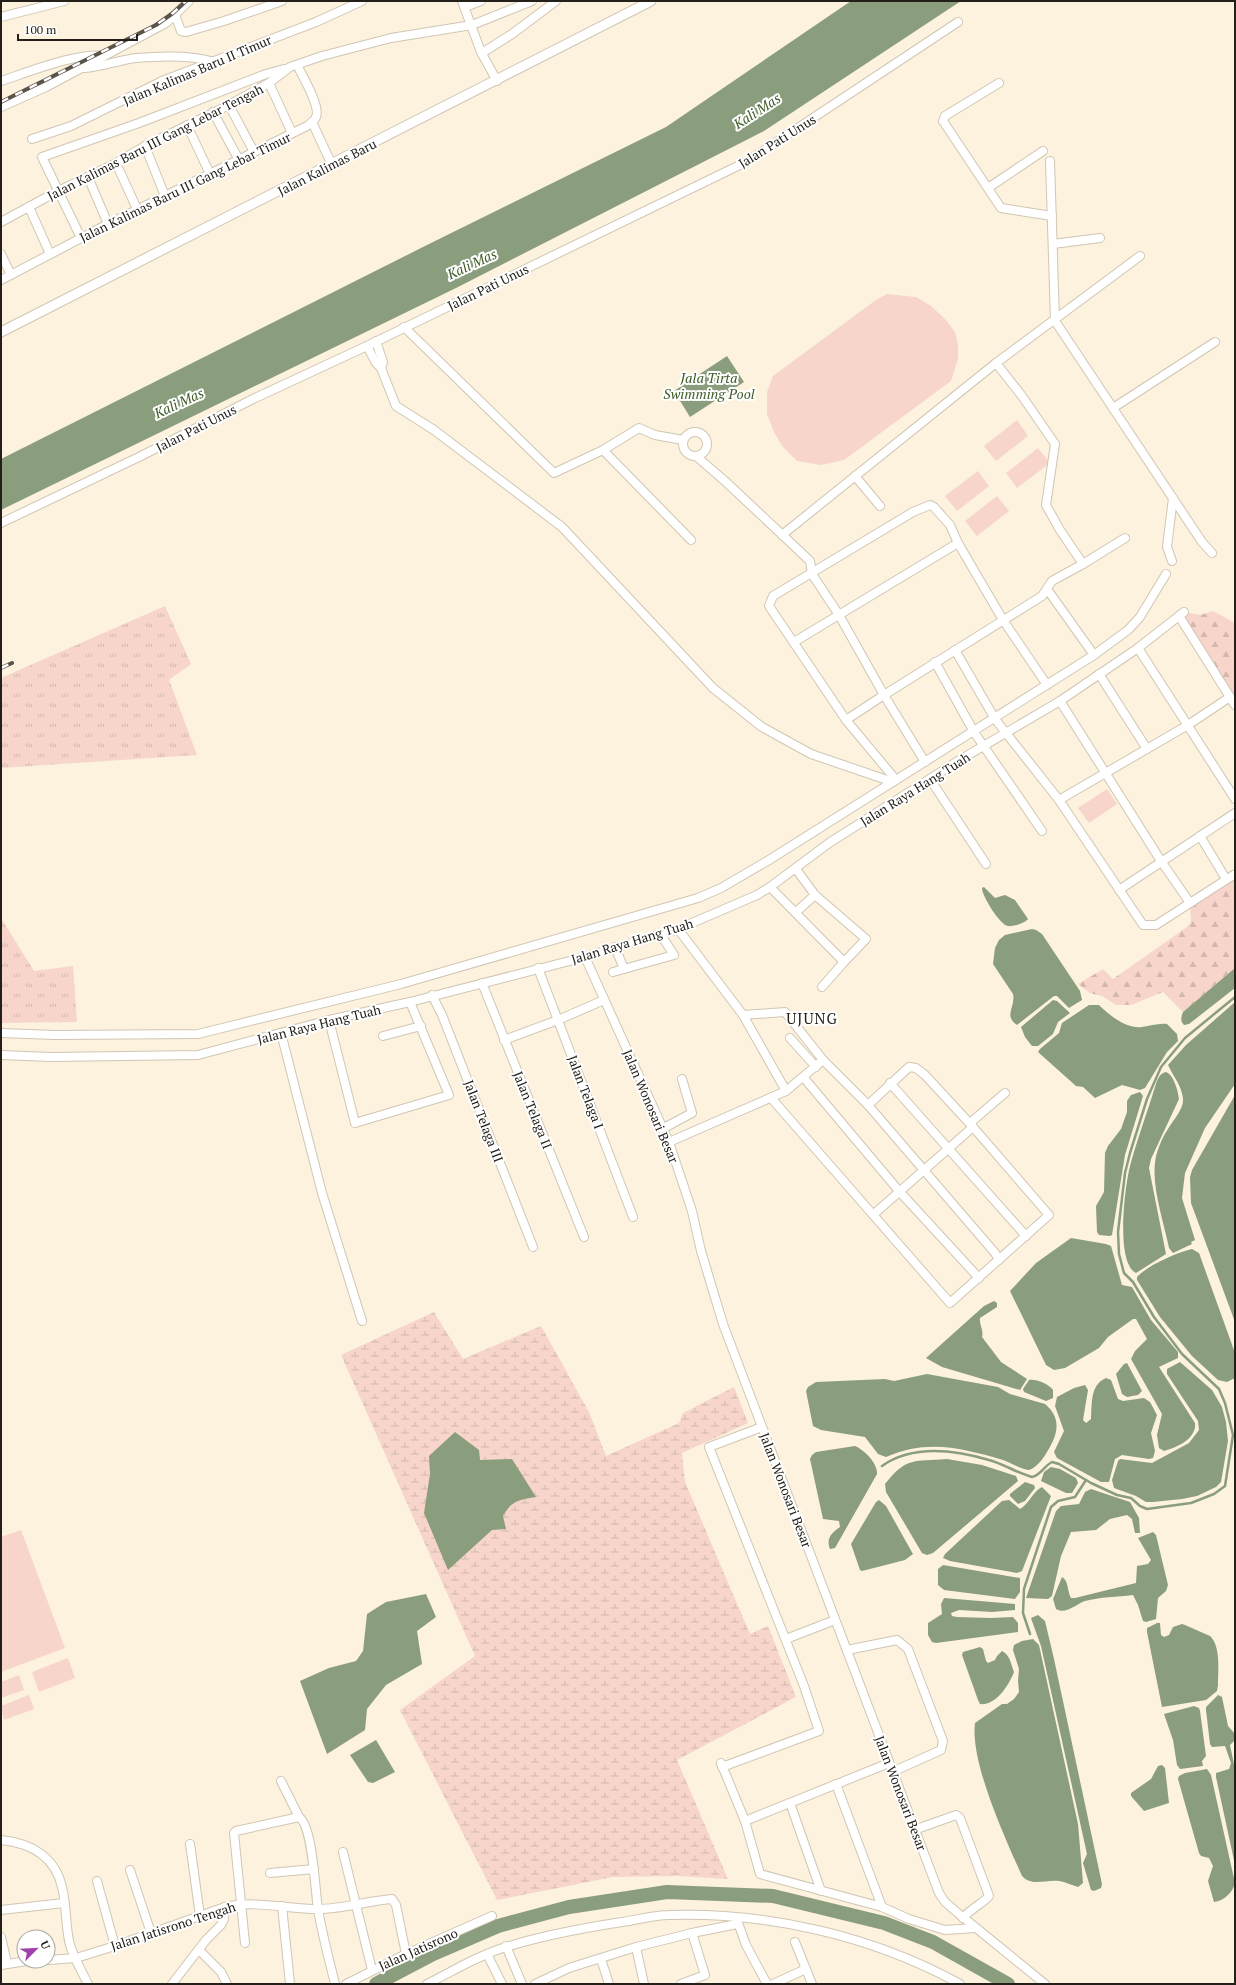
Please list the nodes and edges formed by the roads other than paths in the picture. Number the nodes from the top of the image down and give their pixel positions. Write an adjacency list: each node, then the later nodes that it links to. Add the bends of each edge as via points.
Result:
1 (64, 1): 12 (street)
2 (197, 1): 9 (street)
3 (282, 1): 11 (street, via 186,32 182,31)
4 (362, 1): 17 (street, Jalan Kalimas Baru II Timur)
5 (480, 1): 10 (street)
6 (532, 1): 14 (street, Jalan Kalimas Baru III Gang Lebar Tengah)
7 (556, 1): 15 (street)
8 (651, 1): 21 (street, Jalan Kalimas Baru)
9 (189, 2): 11 (street)
10 (463, 4): 14 (street)
11 (174, 15): 16 (street, via 166,23)
12 (1, 17)
13 (958, 22): 56 (street, Jalan Pati Unus, via 748,161)
14 (472, 25): 15 (street); 18 (street, Jalan Kalimas Baru III Gang Lebar Tengah, via 391,38)
15 (482, 53): 21 (street)
16 (103, 56): 19 (street); 20 (street, via 74,59)
17 (214, 62): 19 (street, via 200,57 135,58); 30 (street, Jalan Kalimas Baru II Timur, via 162,81 71,126)
18 (294, 66): 22 (street, Jalan Kalimas Baru III Gang Lebar Tengah); 27 (street, via 318,112); 41 (street, via 42,157)
19 (82, 68): 25 (street)
20 (1, 81)
21 (497, 81): 37 (street, Jalan Kalimas Baru)
22 (269, 82): 24 (street, Jalan Kalimas Baru III Gang Lebar Tengah); 29 (street)
23 (999, 83): 40 (street, via 945,116 943,121)
24 (229, 105): 26 (street, Jalan Kalimas Baru III Gang Lebar Tengah); 33 (street)
25 (1, 107)
26 (214, 112): 28 (street, Jalan Kalimas Baru III Gang Lebar Tengah); 34 (street)
27 (312, 122): 29 (street, Jalan Kalimas Baru III Gang Lebar Timur); 37 (street)
28 (187, 125): 31 (street, Jalan Kalimas Baru III Gang Lebar Tengah); 38 (street)
29 (292, 133): 33 (street, Jalan Kalimas Baru III Gang Lebar Timur)
30 (32, 140)
31 (145, 146): 36 (street, Jalan Kalimas Baru III Gang Lebar Tengah); 42 (street)
32 (1043, 151): 40 (street)
33 (254, 152): 34 (street, Jalan Kalimas Baru III Gang Lebar Timur)
34 (239, 160): 38 (street, Jalan Kalimas Baru III Gang Lebar Timur)
35 (1050, 161): 45 (street)
36 (116, 163): 39 (street, Jalan Kalimas Baru III Gang Lebar Tengah); 44 (street)
37 (332, 165): 57 (street, Jalan Kalimas Baru)
38 (210, 174): 42 (street, Jalan Kalimas Baru III Gang Lebar Timur)
39 (88, 177): 41 (street, Jalan Kalimas Baru III Gang Lebar Tengah); 47 (street)
40 (988, 188): 45 (street, via 1001,208)
41 (58, 191): 43 (street, Jalan Kalimas Baru III Gang Lebar Tengah); 48 (street)
42 (165, 196): 44 (street, Jalan Kalimas Baru III Gang Lebar Timur)
43 (29, 207): 46 (street, Jalan Kalimas Baru III Gang Lebar Tengah); 52 (street)
44 (137, 209): 47 (street, Jalan Kalimas Baru III Gang Lebar Timur)
45 (1052, 216): 50 (street)
46 (1, 222)
47 (108, 224): 48 (street, Jalan Kalimas Baru III Gang Lebar Timur)
48 (81, 238): 52 (street, Jalan Kalimas Baru III Gang Lebar Timur)
49 (1100, 238): 50 (street)
50 (1052, 244): 55 (street)
51 (1, 254): 54 (street)
52 (50, 254): 54 (street, Jalan Kalimas Baru III Gang Lebar Timur)
53 (1140, 256): 55 (street)
54 (4, 277)
55 (1055, 321): 61 (street); 63 (street)
56 (404, 327): 58 (street, Jalan Pati Unus); 65 (street, via 554,473)
57 (1, 332)
58 (376, 341): 60 (street, Jalan Pati Unus); 62 (street, via 383,362)
59 (1215, 342): 63 (street)
60 (367, 346): 62 (street, via 376,364); 70 (street, Jalan Pati Unus, via 253,398)
61 (996, 363): 67 (street); 77 (street, via 1055,444 1046,505)
62 (381, 368): 104 (street, via 396,406 434,430 562,527 713,688 756,722 810,754)
63 (1113, 408): 68 (street)
64 (683, 440): 65 (street, via 655,435 639,428); 66 (street, via 683,448 688,454); 66 (street, via 691,432 699,432 705,437 707,445 703,452)
65 (603, 450): 73 (street)
66 (696, 456): 71 (street)
67 (855, 476): 69 (street); 71 (street)
68 (1173, 498): 75 (street, via 1202,542); 76 (street, via 1167,546)
69 (880, 506)
70 (1, 524)
71 (782, 535): 78 (street, via 810,561)
72 (1125, 538): 77 (street)
73 (691, 540)
74 (958, 543): 78 (street, via 950,525 930,505 913,512); 81 (street); 82 (street)
75 (1212, 552)
76 (1172, 561)
77 (1083, 564): 80 (street, via 1052,581)
78 (812, 574): 81 (street); 83 (street, via 773,596 769,606)
79 (1166, 574): 86 (street, Jalan Raya Hang Tuah, via 1140,617 1128,630)
80 (1047, 589): 82 (street, via 1042,596); 86 (street)
81 (839, 615): 83 (street); 90 (street)
82 (1003, 620): 85 (street); 89 (street)
83 (794, 642): 95 (street)
84 (1138, 648): 88 (street, Jalan Raya Hang Tuah); 91 (street, Jalan Raya Hang Tuah, via 1182,614); 96 (street)
85 (955, 650): 87 (street); 94 (street)
86 (1094, 655): 89 (street, Jalan Raya Hang Tuah)
87 (935, 662): 90 (street); 97 (street)
88 (1099, 674): 92 (street, Jalan Raya Hang Tuah); 100 (street)
89 (1047, 685): 94 (street, Jalan Raya Hang Tuah)
90 (884, 695): 95 (street); 101 (street)
91 (1230, 697): 93 (street); 96 (street)
92 (1060, 700): 98 (street, Jalan Raya Hang Tuah); 102 (street)
93 (1235, 705)
94 (995, 719): 97 (street, Jalan Raya Hang Tuah); 98 (street)
95 (846, 720): 104 (street)
96 (1188, 725): 100 (street); 105 (street)
97 (974, 732): 99 (street); 101 (street, Jalan Raya Hang Tuah)
98 (1005, 733): 99 (street, Jalan Raya Hang Tuah); 106 (street)
99 (983, 746): 103 (street, Jalan Raya Hang Tuah); 108 (street)
100 (1147, 749): 102 (street)
101 (925, 762): 104 (street, Jalan Raya Hang Tuah)
102 (1105, 773): 106 (street); 110 (street)
103 (930, 779): 111 (street); 112 (street, Jalan Raya Hang Tuah, via 829,843)
104 (894, 781): 137 (street, Jalan Raya Hang Tuah, via 770,860 698,898 416,979 198,1034)
105 (1235, 799)
106 (1059, 800): 116 (street)
107 (1235, 813): 109 (street)
108 (1042, 831)
109 (1200, 836): 110 (street); 114 (street)
110 (1161, 861): 116 (street); 118 (street)
111 (986, 864)
112 (796, 869): 115 (street, Jalan Raya Hang Tuah); 117 (street)
113 (1235, 874): 114 (street)
114 (1226, 879): 118 (street)
115 (770, 887): 119 (street); 120 (street, Jalan Raya Hang Tuah)
116 (1119, 890): 118 (street, via 1143,925 1156,925)
117 (815, 895): 119 (street); 124 (street, via 866,938)
118 (1190, 903)
119 (796, 912): 124 (street)
120 (678, 929): 121 (street, Jalan Raya Hang Tuah); 133 (street)
121 (661, 935): 122 (street, Jalan Raya Hang Tuah); 126 (street, via 674,955)
122 (615, 947): 123 (street, Jalan Raya Hang Tuah); 126 (street)
123 (585, 957): 125 (street, Jalan Raya Hang Tuah); 131 (street, Jalan Wonosari Besar)
124 (844, 962): 129 (street)
125 (538, 968): 128 (street, Jalan Raya Hang Tuah); 135 (street, Jalan Telaga I)
126 (624, 969): 127 (street)
127 (613, 972)
128 (482, 983): 130 (street, Jalan Raya Hang Tuah); 141 (street, Jalan Telaga II)
129 (822, 987)
130 (432, 995): 132 (street, Jalan Raya Hang Tuah); 162 (street, Jalan Telaga III)
131 (604, 1000): 135 (street); 153 (street, Jalan Wonosari Besar)
132 (410, 1002): 134 (street, Jalan Raya Hang Tuah); 136 (street)
133 (744, 1015): 143 (street, via 785,1012); 148 (street)
134 (329, 1020): 136 (street, via 355,1124 449,1095); 138 (street, Jalan Raya Hang Tuah)
135 (558, 1020): 141 (street); 159 (street, Jalan Telaga I)
136 (421, 1026): 139 (street)
137 (1, 1033)
138 (281, 1033): 142 (street, Jalan Raya Hang Tuah, via 198,1055); 165 (street, via 322,1193)
139 (383, 1036)
140 (790, 1038): 144 (street)
141 (504, 1040): 160 (street, Jalan Telaga II)
142 (1, 1055)
143 (823, 1060): 144 (street); 151 (street)
144 (816, 1067): 145 (street)
145 (804, 1078): 148 (street); 157 (street)
146 (682, 1079): 153 (street, via 692,1113)
147 (890, 1083): 151 (street); 152 (street, via 909,1066 916,1068); 155 (street)
148 (786, 1091): 150 (street)
149 (1005, 1093): 152 (street)
150 (772, 1098): 154 (street); 158 (street)
151 (868, 1105): 156 (street)
152 (971, 1125): 155 (street); 161 (street, via 1049,1216)
153 (662, 1129): 154 (street, Jalan Wonosari Besar)
154 (669, 1142): 166 (street, Jalan Wonosari Besar, via 692,1211 721,1318)
155 (948, 1149): 156 (street); 161 (street)
156 (924, 1170): 157 (street); 163 (street)
157 (899, 1191): 158 (street); 164 (street)
158 (874, 1214): 164 (street, via 950,1303)
159 (633, 1217)
160 (584, 1236)
161 (1026, 1236): 163 (street)
162 (533, 1247)
163 (999, 1260): 164 (street)
164 (979, 1278)
165 (362, 1321)
166 (762, 1427): 167 (street, Jalan Wonosari Besar); 168 (street, via 709,1447)
167 (835, 1620): 168 (street); 169 (street, Jalan Wonosari Besar)
168 (786, 1639): 176 (street, via 819,1731 721,1765)
169 (847, 1650): 170 (street, Jalan Wonosari Besar); 171 (street, via 896,1640 908,1649 943,1741 941,1750)
170 (889, 1763): 171 (street, Jalan Wonosari Besar); 173 (street)
171 (892, 1772): 177 (street, Jalan Wonosari Besar)
172 (282, 1781): 175 (street)
173 (836, 1784): 174 (street); 191 (street)
174 (790, 1803): 176 (street); 185 (street)
175 (300, 1818): 181 (street, via 304,1823); 187 (street, via 234,1833)
176 (745, 1821): 185 (street, via 760,1874)
177 (914, 1830): 196 (street, Jalan Wonosari Besar, via 939,1893); 196 (street, via 956,1815 960,1818 989,1896 970,1909)
178 (1, 1840): 186 (street, via 32,1847 45,1857 56,1870)
179 (190, 1844): 194 (street)
180 (343, 1852): 188 (street)
181 (314, 1869): 183 (street); 192 (street)
182 (130, 1870): 199 (street)
183 (270, 1873)
184 (97, 1882): 204 (street)
185 (821, 1891): 191 (street)
186 (64, 1903): 193 (street); 210 (street, via 70,1946)
187 (242, 1904): 189 (street, Jalan Jatisrono Tengah); 190 (street, Jalan Jatisrono Tengah); 203 (street)
188 (356, 1905): 192 (street, Jalan Jatisrono Tengah); 208 (street, Jalan Jatisrono Tengah, via 392,1899 396,1905); 216 (street)
189 (282, 1906): 192 (street, Jalan Jatisrono Tengah); 221 (street)
190 (226, 1907): 194 (street, Jalan Jatisrono Tengah); 207 (street, via 221,1925)
191 (882, 1907): 198 (street, via 909,1919 945,1930)
192 (318, 1909): 222 (street)
193 (1, 1910)
194 (200, 1916): 199 (street, Jalan Jatisrono Tengah)
195 (492, 1916): 208 (street, Jalan Jatisrono)
196 (963, 1918): 198 (street, Jalan Wonosari Besar)
197 (737, 1921): 200 (street); 205 (street, via 668,1915 568,1931); 230 (street, via 746,1946); 233 (street, via 791,1925 857,1941 916,1962)
198 (975, 1928): 234 (street, Jalan Wonosari Besar)
199 (150, 1932): 204 (street, Jalan Jatisrono Tengah)
200 (692, 1933): 206 (street); 217 (street, via 705,1975)
201 (1, 1937): 214 (street)
202 (795, 1942): 215 (street)
203 (245, 1943)
204 (115, 1946): 210 (street, Jalan Jatisrono Tengah)
205 (506, 1946): 209 (street); 226 (street)
206 (636, 1947): 211 (street); 229 (street)
207 (199, 1950): 219 (street); 220 (street, via 221,1972)
208 (406, 1954): 216 (street, Jalan Jatisrono)
209 (487, 1954): 224 (street); 225 (street)
210 (76, 1958): 212 (street, Jalan Jatisrono Tengah); 218 (street)
211 (601, 1958): 227 (street, via 569,1968); 228 (street)
212 (56, 1959)
213 (16, 1962): 214 (street)
214 (4, 1964)
215 (806, 1969): 231 (street); 232 (street)
216 (372, 1970): 223 (street, Jalan Jatisrono)
217 (685, 1983)
218 (88, 1984)
219 (172, 1984)
220 (227, 1984)
221 (290, 1984)
222 (335, 1984)
223 (346, 1984)
224 (427, 1984)
225 (502, 1984)
226 (522, 1984)
227 (535, 1984)
228 (610, 1984)
229 (644, 1984)
230 (766, 1984)
231 (773, 1984)
232 (812, 1984)
233 (960, 1984)
234 (1046, 1984)

